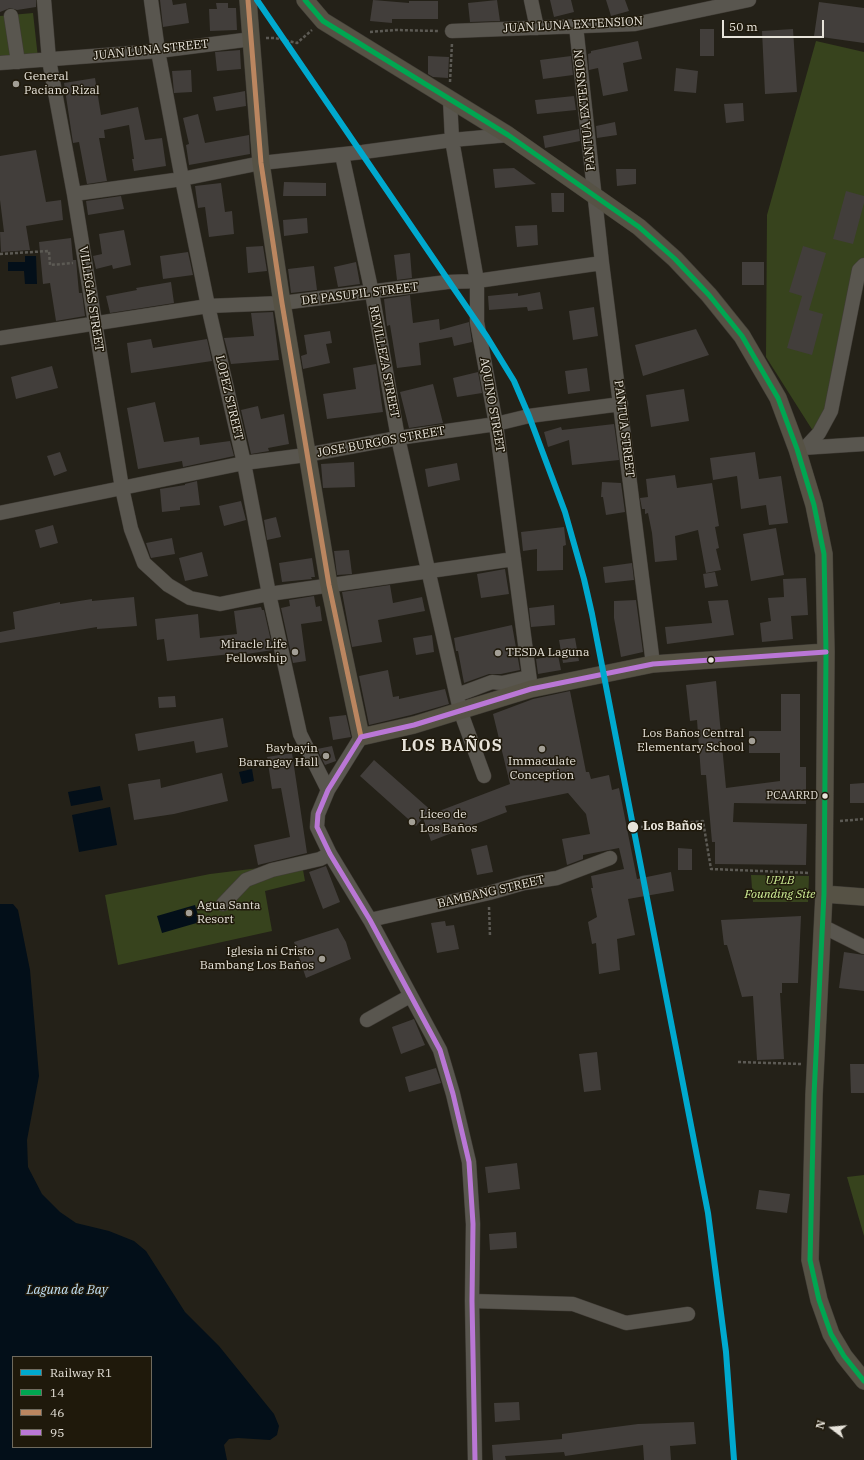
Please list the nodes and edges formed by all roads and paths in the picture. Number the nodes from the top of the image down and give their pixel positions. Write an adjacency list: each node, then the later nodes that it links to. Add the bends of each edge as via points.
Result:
1 (44, 0): 15 (street, VILLEGAS STREET)
2 (152, 0): 14 (street, LOPEZ STREET)
3 (248, 0): 13 (main road)
4 (305, 0): 8 (main road)
5 (531, 0): 10 (street)
6 (749, 0): 9 (street, JUAN LUNA EXTENSION, via 635,24)
7 (12, 16): 16 (street)
8 (323, 21): 13 (path, via 297,43 274,38); 18 (main road)
9 (576, 26): 10 (street, JUAN LUNA EXTENSION); 25 (street, PANTUA EXTENSION)
10 (537, 28): 12 (street, JUAN LUNA EXTENSION)
11 (395, 30): 12 (path)
12 (452, 31): 18 (path)
13 (252, 39): 14 (street, JUAN LUNA STREET); 22 (main road)
14 (158, 51): 15 (street, JUAN LUNA STREET); 23 (street, LOPEZ STREET)
15 (49, 60): 16 (street, JUAN LUNA STREET); 24 (street, VILLEGAS STREET)
16 (18, 62): 17 (street, JUAN LUNA STREET)
17 (0, 63)
18 (450, 99): 19 (main road); 20 (street, AQUINO STREET)
19 (508, 135): 20 (street); 25 (main road)
20 (452, 140): 21 (street); 30 (street, AQUINO STREET)
21 (342, 155): 22 (street); 31 (street, REVILLEZA STREET)
22 (261, 164): 23 (street); 32 (main road)
23 (182, 179): 24 (street); 33 (street, LOPEZ STREET)
24 (74, 194): 27 (street, VILLEGAS STREET)
25 (595, 194): 28 (street, PANTUA STREET); 40 (main road, via 639,226 676,259 742,336 778,398)
26 (0, 254): 27 (path, via 49,251 50,265)
27 (84, 262): 34 (street, VILLEGAS STREET)
28 (602, 263): 30 (street, DE PASUPIL STREET); 36 (street, PANTUA STREET)
29 (864, 265): 40 (street, via 859,270 831,411 819,433)
30 (477, 281): 31 (street, DE PASUPIL STREET, via 447,282); 37 (street, AQUINO STREET, via 477,322)
31 (372, 293): 32 (street, DE PASUPIL STREET); 38 (street, REVILLEZA STREET)
32 (282, 303): 33 (street, DE PASUPIL STREET); 41 (main road)
33 (208, 306): 34 (street, DE PASUPIL STREET); 42 (street, LOPEZ STREET)
34 (95, 324): 35 (street, DE PASUPIL STREET); 43 (street, VILLEGAS STREET)
35 (0, 338)
36 (621, 404): 37 (street, JOSE BURGOS STREET, via 530,416); 50 (street, PANTUA STREET)
37 (496, 424): 38 (street, JOSE BURGOS STREET); 45 (street, AQUINO STREET)
38 (398, 438): 41 (street, JOSE BURGOS STREET); 46 (street, REVILLEZA STREET)
39 (864, 444): 40 (street)
40 (801, 448): 49 (main road, via 824,554)
41 (306, 455): 42 (street, JOSE BURGOS STREET); 47 (main road)
42 (244, 463): 43 (street, JOSE BURGOS STREET); 48 (street, LOPEZ STREET)
43 (122, 488): 44 (street, JOSE BURGOS STREET); 48 (street, VILLEGAS STREET, via 131,529 144,564 168,585 190,598 220,604)
44 (0, 513)
45 (514, 559): 46 (street, VILLEGAS STREET); 51 (street, AQUINO STREET)
46 (428, 571): 47 (street, VILLEGAS STREET); 52 (street, REVILLEZA STREET)
47 (329, 585): 48 (street, VILLEGAS STREET); 53 (main road)
48 (269, 594): 55 (street, LOPEZ STREET, via 300,734)
49 (826, 652): 50 (main road); 57 (main road)
50 (653, 664): 51 (main road, via 591,677)
51 (530, 683): 52 (main road)
52 (458, 703): 53 (main road, via 414,725); 54 (street, REVILLEZA STREET)
53 (361, 738): 55 (street)
54 (484, 776)
55 (328, 790): 59 (street, via 318,814 317,827)
56 (864, 819): 57 (path)
57 (825, 821): 61 (main road)
58 (641, 827): 61 (path, via 703,821 711,869)
59 (330, 854): 65 (street, via 246,880); 66 (street)
60 (610, 858): 62 (street, BAMBANG STREET, via 557,878 524,883)
61 (824, 874): 63 (main road)
62 (489, 893): 66 (street, BAMBANG STREET); 68 (path)
63 (824, 894): 64 (main road); 67 (main road)
64 (864, 897)
65 (223, 904)
66 (370, 920): 70 (street)
67 (822, 926): 69 (street); 73 (main road)
68 (490, 936)
69 (864, 947)
70 (410, 996): 71 (street); 74 (street, via 440,1050 469,1162 473,1224)
71 (367, 1020)
72 (738, 1062): 73 (path)
73 (815, 1065): 76 (main road, via 810,1260 819,1300 831,1334 844,1356)
74 (472, 1301): 75 (street, via 573,1304 626,1323); 77 (street)
75 (688, 1314)
76 (864, 1381)
77 (476, 1460)

